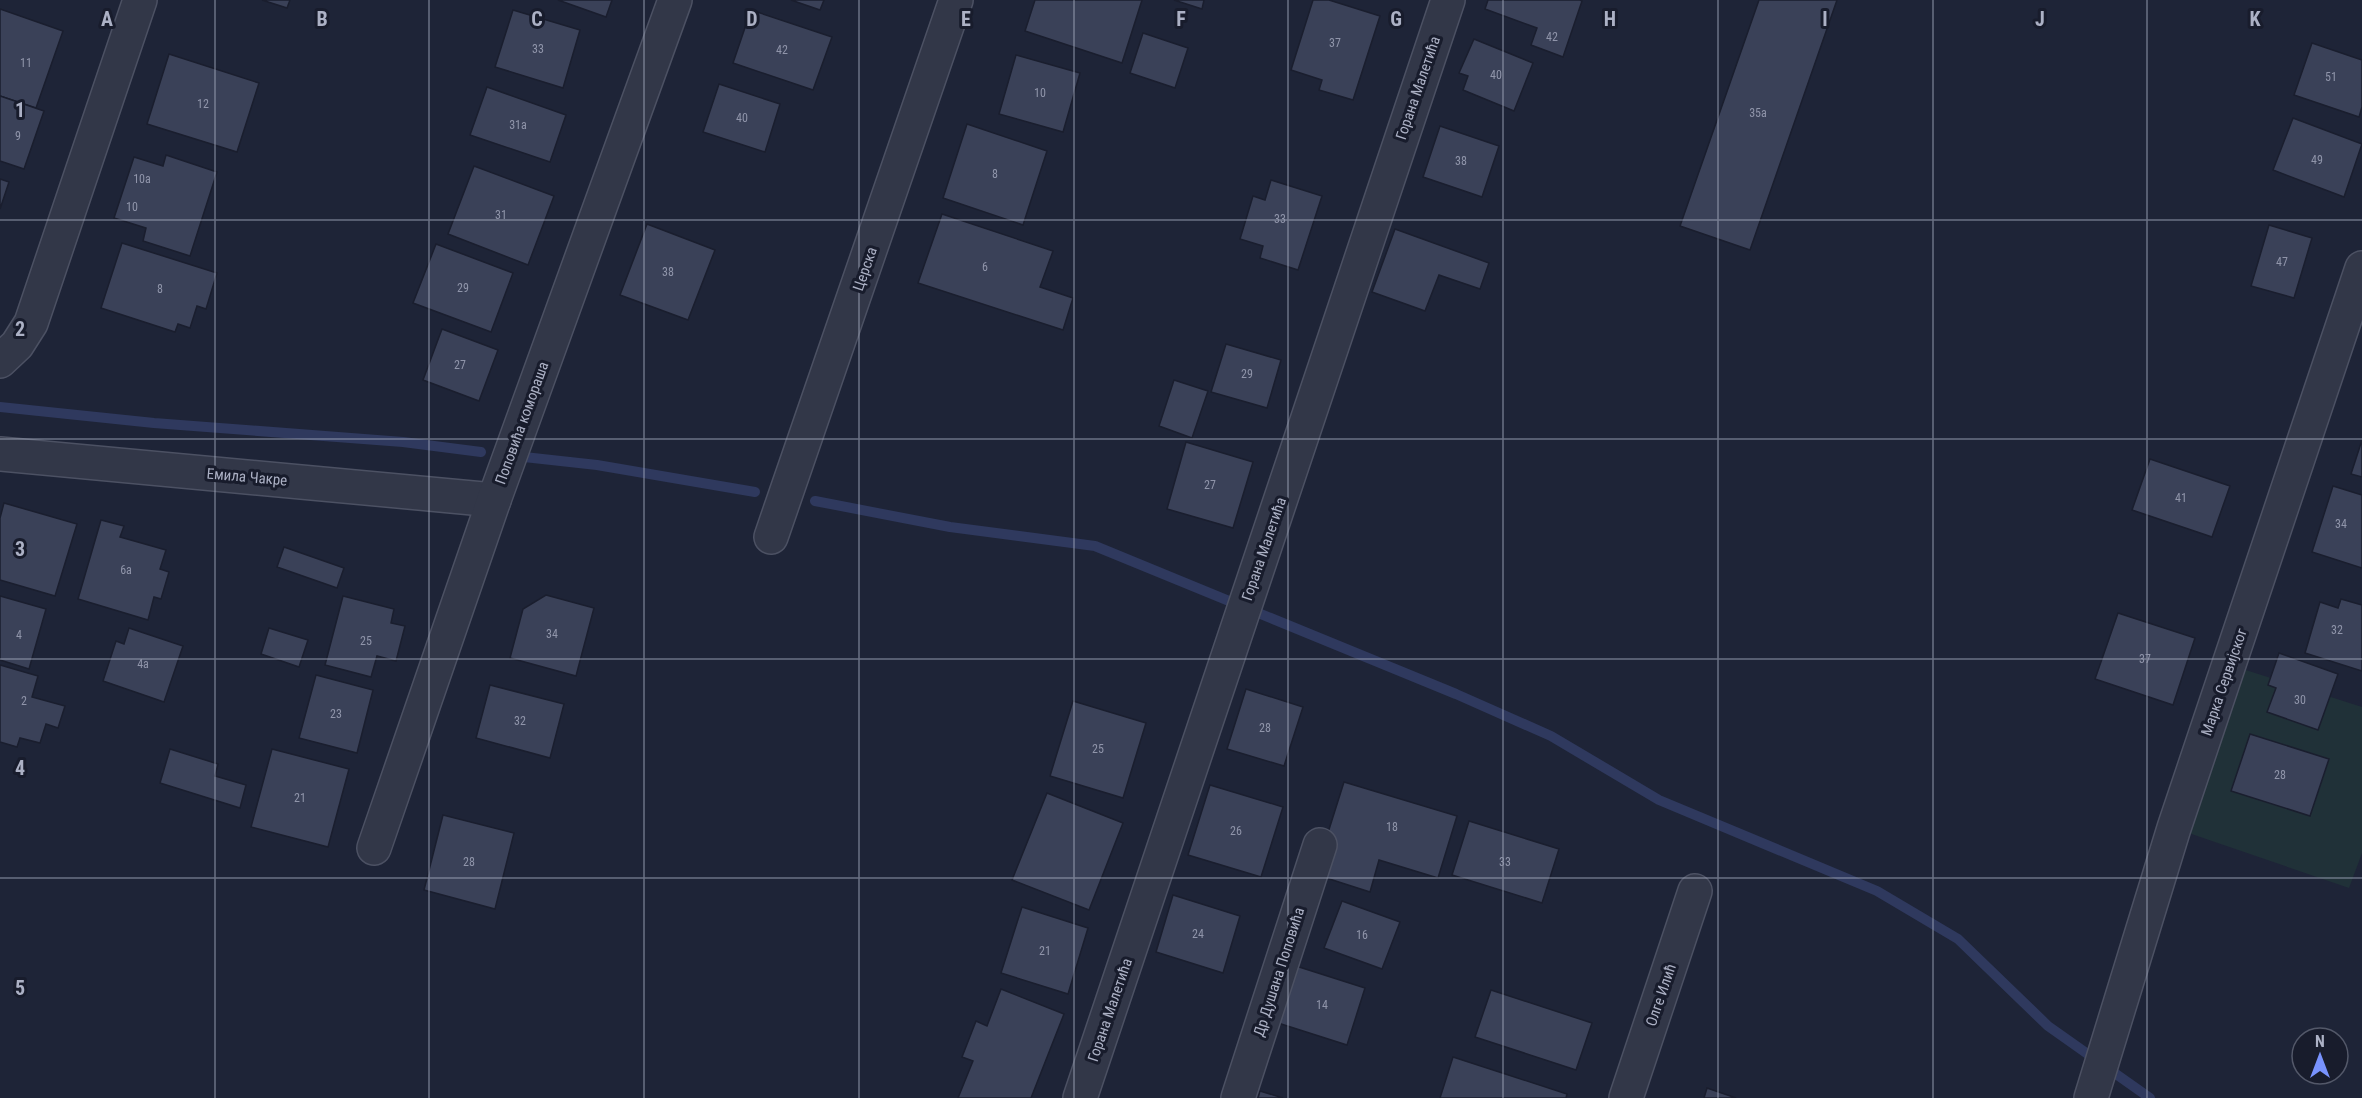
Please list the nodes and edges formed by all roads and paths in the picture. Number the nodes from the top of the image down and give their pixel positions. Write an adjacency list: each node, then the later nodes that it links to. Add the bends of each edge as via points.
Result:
1 (140, 0): 6 (street, via 31,323)
2 (675, 0): 8 (street, Поповића комораша)
3 (956, 0): 9 (street, Церска)
4 (1448, 0): 13 (street, Горана Малетића)
5 (2362, 268): 16 (street, Марка Сервијског, via 2174,828)
6 (0, 361)
7 (0, 454): 8 (street, Емила Чакре)
8 (494, 500): 11 (street, Поповића комораша)
9 (771, 537)
10 (1320, 845): 14 (street, Др Душана Поповића)
11 (374, 848)
12 (1695, 891): 15 (street, Олге Илић)
13 (1080, 1098)
14 (1238, 1098)
15 (1626, 1098)
16 (2091, 1098)

